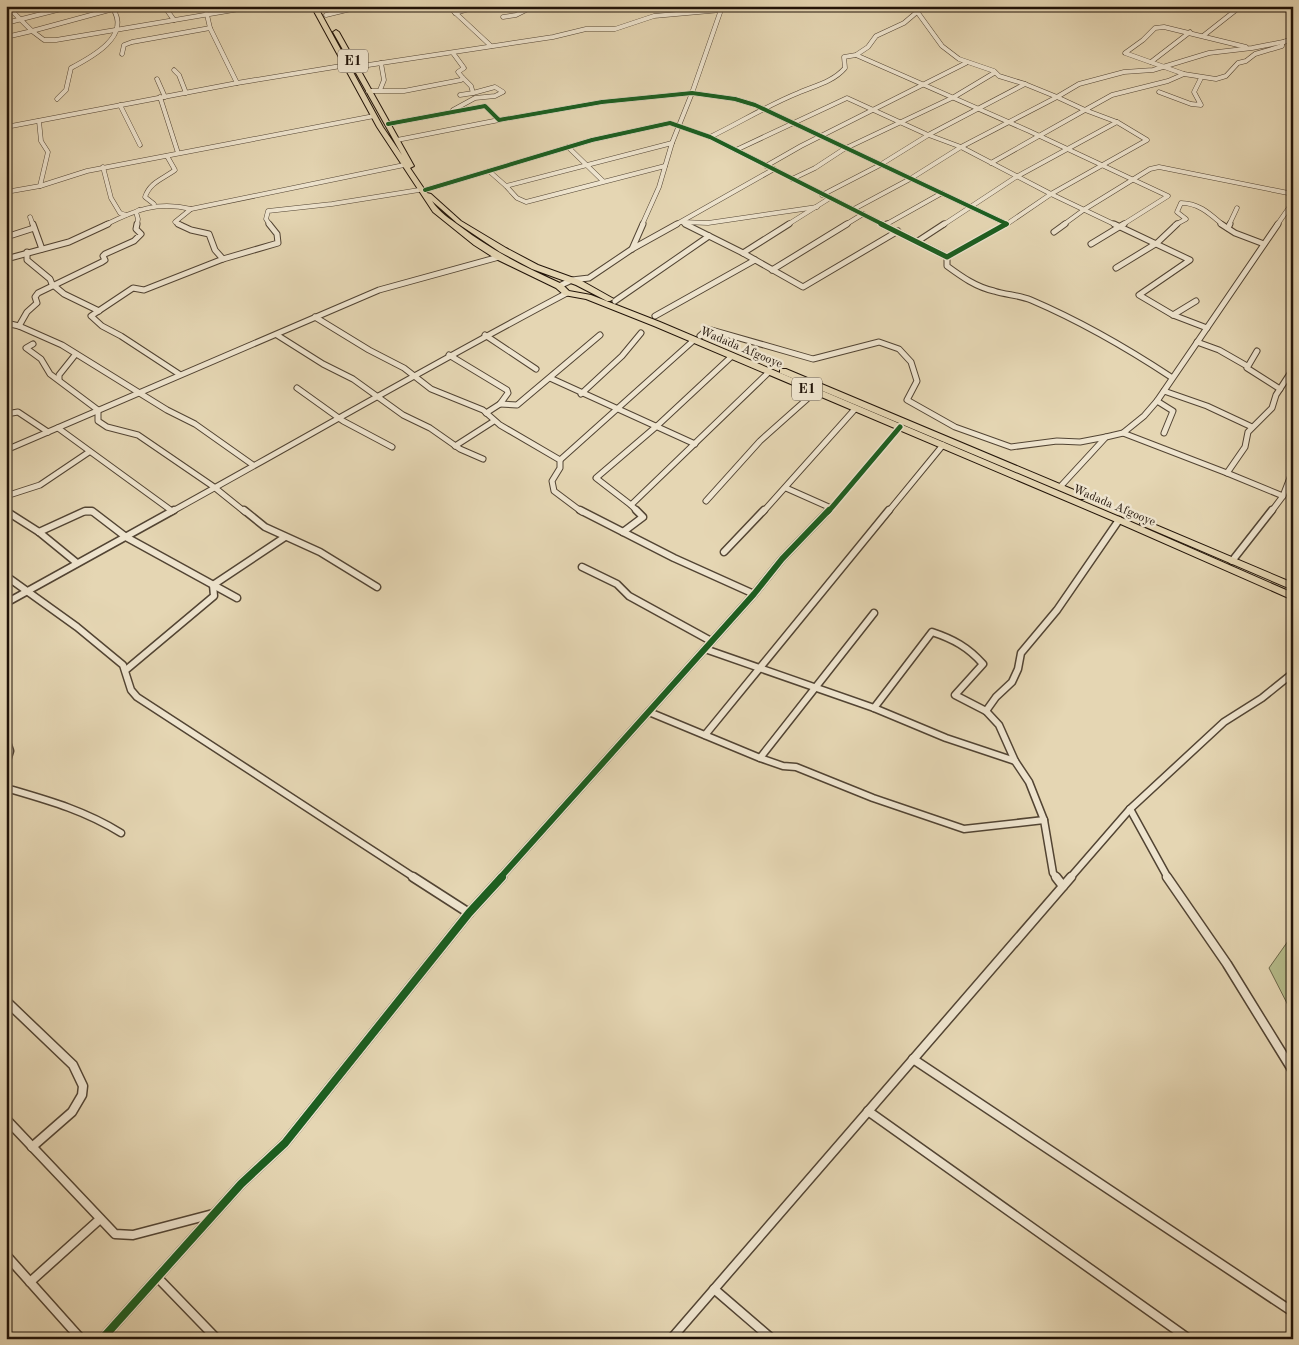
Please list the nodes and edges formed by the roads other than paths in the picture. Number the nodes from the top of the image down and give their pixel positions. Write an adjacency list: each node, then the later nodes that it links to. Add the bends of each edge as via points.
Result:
1 (16, 6): 14 (street)
2 (73, 6): 24 (street)
3 (164, 6): 25 (street)
4 (205, 6): 21 (street)
5 (257, 6): 21 (street)
6 (314, 6): 42 (highway, Wadada Afgooye / E1)
7 (322, 6): 22 (highway, Wadada Afgooye / E1)
8 (363, 6): 22 (street)
9 (448, 6): 20 (street)
10 (480, 6): 20 (street)
11 (522, 6): 23 (street, via 525,12)
12 (671, 6): 18 (street)
13 (913, 6): 19 (street)
14 (8, 8): 24 (street)
15 (112, 8): 28 (street, via 118,18); 29 (street)
16 (721, 8): 18 (street); 59 (street)
17 (1236, 10): 31 (street)
18 (704, 12): 34 (street, via 654,16 615,29 586,29)
19 (917, 12): 38 (street, via 904,23 876,36); 39 (street, via 942,46)
20 (455, 13): 34 (street)
21 (205, 14): 25 (street); 27 (street)
22 (326, 15): 43 (highway, Wadada Afgooye / E1)
23 (503, 17)
24 (22, 20): 26 (street); 29 (street)
25 (174, 20): 28 (street)
26 (6, 23)
27 (210, 28): 37 (street, via 132,42 124,45); 51 (street)
28 (118, 29): 29 (street, via 54,40 44,40); 64 (street, via 106,47 71,68 66,90)
29 (32, 31): 32 (street)
30 (1190, 32): 31 (street); 40 (street); 40 (street, via 1155,28 1125,53)
31 (1202, 36): 35 (street)
32 (6, 37)
33 (1291, 39): 35 (street); 49 (street, via 1282,46 1264,50 1238,63 1226,76)
34 (491, 46): 36 (street)
35 (1252, 48): 44 (street, via 1209,53)
36 (453, 53): 41 (street); 48 (street, via 463,65 464,68 458,72)
37 (122, 54)
38 (856, 55): 52 (street); 67 (street, via 844,57 845,68 839,75)
39 (966, 62): 46 (street); 52 (street)
40 (1151, 62): 44 (street)
41 (381, 63): 43 (street); 55 (street, via 385,84)
42 (346, 65): 51 (street); 71 (highway, Wadada Afgooye / E1)
43 (355, 67): 54 (highway, Wadada Afgooye / E1)
44 (1164, 67): 47 (street); 63 (street, via 1124,72 1079,84)
45 (174, 70): 57 (street, via 181,78)
46 (994, 73): 53 (street); 62 (street)
47 (1184, 74): 49 (street); 69 (street, via 1112,95)
48 (464, 78): 55 (street, via 421,89); 58 (street)
49 (1202, 78): 56 (street, via 1194,92 1201,105)
50 (157, 79): 61 (street)
51 (237, 84): 57 (street)
52 (925, 84): 62 (street); 68 (street)
53 (1025, 84): 63 (street); 66 (street)
54 (368, 90): 55 (street); 77 (highway, Wadada Afgooye / E1)
55 (380, 90)
56 (1159, 92)
57 (186, 93): 61 (street)
58 (473, 93): 60 (street); 70 (street, via 495,87 504,92 475,98)
59 (692, 93): 67 (street, via 735,99); 73 (street, via 602,102); 79 (street)
60 (460, 95)
61 (163, 97): 65 (street); 93 (street)
62 (954, 97): 66 (street); 75 (street)
63 (1057, 97): 69 (street); 76 (street)
64 (57, 99)
65 (120, 105): 72 (street); 87 (street)
66 (980, 109): 76 (street); 81 (street)
67 (764, 110): 78 (street); 83 (street)
68 (874, 110): 75 (street); 78 (street, via 847,98); 84 (street)
69 (1085, 110): 74 (street); 82 (street)
70 (452, 111): 73 (street, via 485,106); 77 (street)
71 (374, 116): 93 (street); 96 (highway, Wadada Afgooye / E1)
72 (39, 120): 80 (street); 110 (street, via 41,142 48,152)
73 (499, 120): 85 (street)
74 (1117, 122): 91 (street); 99 (street, via 1147,140)
75 (901, 123): 81 (street); 90 (street)
76 (1010, 123): 82 (street); 88 (street)
77 (388, 124): 85 (highway, Wadada Afgooye / E1)
78 (792, 124): 84 (street); 92 (street)
79 (679, 125): 83 (street); 86 (street); 89 (street, via 670,123)
80 (6, 126)
81 (930, 134): 88 (street); 98 (street)
82 (1040, 136): 91 (street); 95 (street)
83 (710, 137): 92 (street)
84 (818, 137): 90 (street); 101 (street)
85 (397, 140): 112 (highway, Wadada Afgooye / E1)
86 (672, 143): 97 (street); 100 (street)
87 (140, 145)
88 (961, 147): 95 (street); 106 (street)
89 (568, 148): 97 (street); 104 (street)
90 (844, 149): 98 (street); 108 (street)
91 (1069, 149): 99 (street); 105 (street)
92 (736, 150): 101 (street)
93 (178, 153): 94 (street)
94 (167, 156): 102 (street); 120 (street, via 175,170 150,186 145,197)
95 (991, 163): 105 (street)
96 (404, 165): 112 (highway, Wadada Afgooye / E1); 125 (street)
97 (586, 165): 109 (street); 111 (street)
98 (880, 165): 106 (street); 117 (street)
99 (1101, 165): 107 (street); 115 (street)
100 (664, 166): 109 (street); 145 (street, via 659,187)
101 (766, 166): 103 (street)
102 (103, 168): 110 (street); 129 (street, via 111,198 120,213)
103 (774, 169): 108 (street); 131 (street)
104 (489, 171): 111 (street); 112 (street)
105 (1016, 177): 115 (street); 122 (street)
106 (910, 179): 114 (street); 126 (street)
107 (1136, 179): 116 (street, via 1160,166); 127 (street); 134 (street, via 1168,196)
108 (792, 180): 117 (street)
109 (603, 181): 111 (street, via 526,202)
110 (40, 186): 113 (street)
111 (506, 186)
112 (422, 190): 149 (highway, Wadada Afgooye / E1, via 445,220); 152 (street, via 268,211 266,219 278,243); 156 (highway, Wadada Afgooye / E1, via 458,222 503,250 535,268)
113 (6, 192)
114 (942, 193): 122 (street); 133 (street)
115 (1051, 194): 127 (street); 132 (street)
116 (1293, 194)
117 (822, 195): 118 (street)
118 (830, 198): 121 (street); 126 (street)
119 (1293, 202): 144 (street)
120 (154, 204): 124 (street); 125 (street, via 178,204)
121 (817, 206): 131 (street, via 708,223); 148 (street)
122 (972, 207): 132 (street); 141 (street)
123 (1237, 208): 136 (street)
124 (140, 209): 129 (street); 158 (street, via 136,212 136,229 141,234 105,254 102,262)
125 (191, 209): 152 (street, via 175,222 209,234 215,250)
126 (854, 209): 128 (street)
127 (1084, 209): 134 (street); 138 (street)
128 (863, 214): 133 (street); 155 (street)
129 (126, 215): 146 (street)
130 (30, 217): 135 (street)
131 (682, 222): 139 (street); 145 (street)
132 (1006, 224): 150 (street)
133 (886, 225): 137 (street)
134 (1120, 225): 142 (street); 143 (street)
135 (34, 228): 140 (street); 146 (street)
136 (1228, 228): 142 (street, via 1202,208 1181,203 1176,210 1186,219); 144 (street)
137 (898, 231): 141 (street); 155 (street, via 802,287)
138 (1054, 232)
139 (709, 236): 148 (street); 161 (street)
140 (6, 237)
141 (918, 241): 150 (street)
142 (1156, 243): 154 (street); 164 (street, via 1190,260 1139,295)
143 (1091, 244)
144 (1264, 244): 169 (street)
145 (632, 249): 157 (street)
146 (42, 250): 147 (street)
147 (27, 252): 151 (street); 158 (street, via 26,260)
148 (743, 253): 153 (street)
149 (499, 257): 159 (highway, Wadada Afgooye / E1); 166 (street, via 379,290)
150 (947, 257): 187 (street, via 947,266 971,283 1028,299 1061,314 1133,352)
151 (6, 259)
152 (223, 259): 163 (street, via 144,290 133,288)
153 (755, 260): 155 (street); 165 (street)
154 (1116, 268)
155 (772, 270)
156 (572, 280): 157 (highway, Wadada Afgooye / E1); 159 (street)
157 (587, 282): 160 (street); 161 (highway, Wadada Afgooye / E1)
158 (53, 285): 163 (street); 168 (street, via 36,295 37,303)
159 (559, 286): 160 (highway, Wadada Afgooye / E1)
160 (571, 293): 172 (street); 174 (highway, Wadada Afgooye / E1)
161 (615, 301): 165 (highway, Wadada Afgooye / E1)
162 (1196, 301): 164 (street)
163 (99, 311): 185 (street, via 92,316 102,326)
164 (1173, 315): 169 (street)
165 (655, 316): 174 (highway, Wadada Afgooye / E1)
166 (315, 317): 171 (street); 186 (street)
167 (6, 323): 168 (street)
168 (19, 326): 179 (street, via 62,346)
169 (1207, 328): 175 (street)
170 (641, 333): 195 (street, via 622,356)
171 (277, 335): 185 (street); 196 (street)
172 (485, 335): 178 (street); 183 (street)
173 (600, 335): 188 (street)
174 (697, 338): 180 (highway, Wadada Afgooye / E1); 201 (street); 213 (street, via 708,329 813,359 878,342 899,349 912,362 917,380 907,400 955,427 1010,447); 227 (highway, Wadada Afgooye / E1)
175 (1197, 342): 182 (street); 187 (street)
176 (33, 344): 189 (street, via 26,348 41,359 50,374)
177 (1257, 351): 182 (street)
178 (449, 355): 186 (street); 198 (street, via 507,390)
179 (75, 356): 189 (street, via 59,375); 192 (street)
180 (732, 356): 184 (highway, Wadada Afgooye / E1); 206 (street)
181 (1293, 365): 191 (street)
182 (1247, 366): 191 (street)
183 (536, 369)
184 (769, 372): 194 (highway, Wadada Afgooye / E1); 214 (street)
185 (179, 374): 192 (street)
186 (413, 376): 196 (street); 202 (street, via 431,389)
187 (1171, 377): 193 (street)
188 (550, 378): 195 (street); 198 (street, via 517,405)
189 (59, 380): 200 (street)
190 (297, 388): 204 (street)
191 (1280, 389): 208 (street, via 1272,408)
192 (139, 391): 200 (street); 222 (street)
193 (1164, 391): 197 (street); 208 (street)
194 (816, 392): 199 (highway, Wadada Afgooye / E1); 232 (street, via 760,441)
195 (581, 394): 201 (street)
196 (379, 397): 204 (street); 216 (street)
197 (1156, 401): 211 (street, via 1173,411); 212 (street)
198 (500, 404): 202 (street)
199 (855, 409): 207 (highway, Wadada Afgooye / E1); 228 (street)
200 (98, 410): 209 (street); 226 (street, via 98,421 107,427 138,435)
201 (618, 410): 206 (street); 221 (street)
202 (486, 413): 205 (street)
203 (6, 414): 210 (street, via 18,412)
204 (338, 418): 217 (street); 222 (street)
205 (494, 421): 216 (street); 221 (street)
206 (658, 425): 214 (street); 233 (street, via 596,478)
207 (900, 427): 215 (highway, Wadada Afgooye / E1); 234 (street)
208 (1252, 427): 224 (street, via 1245,447)
209 (58, 428): 210 (street); 219 (street)
210 (48, 432): 218 (street)
211 (1164, 433)
212 (1123, 434): 213 (street); 224 (street)
213 (1106, 437): 227 (street)
214 (695, 444): 233 (street)
215 (943, 445): 237 (highway, Wadada Afgooye / E1); 258 (street)
216 (455, 446): 220 (street)
217 (392, 447)
218 (6, 450)
219 (88, 452): 230 (street, via 40,485); 236 (street)
220 (483, 459)
221 (560, 460): 239 (street, via 560,468 552,481 554,491 580,510)
222 (253, 465): 226 (street)
223 (1293, 470): 225 (street)
224 (1227, 473): 231 (street)
225 (1286, 486): 229 (street); 231 (street)
226 (214, 487): 236 (street); 241 (street, via 265,527)
227 (1060, 487): 243 (highway, Wadada Afgooye / E1)
228 (786, 488): 234 (street); 242 (street)
229 (1293, 488)
230 (6, 496)
231 (1283, 496): 243 (street)
232 (706, 501)
233 (631, 505): 239 (street, via 643,518)
234 (831, 508): 251 (street)
235 (6, 511): 238 (street)
236 (172, 511): 240 (street)
237 (1119, 520): 252 (highway, Wadada Afgooye / E1); 263 (street, via 1057,610 1021,653 1012,682)
238 (39, 532): 240 (street, via 85,511 92,511); 244 (street)
239 (624, 532): 251 (street)
240 (126, 537): 244 (street); 247 (street)
241 (285, 537): 247 (street); 248 (street, via 320,552)
242 (724, 552)
243 (1232, 561): 249 (highway, Wadada Afgooye / E1)
244 (77, 564): 250 (street)
245 (582, 567): 256 (street, via 617,584 629,596)
246 (6, 576): 250 (street)
247 (214, 585): 253 (street); 259 (street, via 214,596)
248 (377, 587)
249 (1293, 587)
250 (27, 592): 254 (street); 259 (street, via 77,627)
251 (754, 594): 256 (street)
252 (1293, 597)
253 (237, 598)
254 (6, 603)
255 (874, 613): 261 (street)
256 (711, 641): 257 (street)
257 (704, 648): 258 (street); 264 (street)
258 (759, 668): 261 (street); 265 (street)
259 (127, 669): 275 (street, via 134,694 147,704)
260 (1293, 674): 271 (street, via 1224,722)
261 (816, 688): 262 (street); 267 (street)
262 (874, 708): 263 (street, via 932,632 968,647 983,664 955,695); 268 (street)
263 (986, 711): 268 (street, via 999,724)
264 (648, 712): 265 (street); 275 (street)
265 (704, 735): 267 (street)
266 (6, 739): 269 (street, via 10,745 10,756)
267 (760, 758): 272 (street, via 796,767 872,798 964,829)
268 (1015, 762): 272 (street, via 1029,782)
269 (6, 764)
270 (6, 788): 273 (street, via 57,802 97,818)
271 (1130, 809): 274 (street); 278 (street, via 1160,866 1227,964)
272 (1044, 820): 274 (street, via 1054,873)
273 (120, 833)
274 (1063, 886): 277 (street)
275 (469, 913): 282 (street, via 302,1123)
276 (6, 1001): 281 (street, via 73,1065 83,1087 82,1100 72,1112)
277 (913, 1059): 279 (street); 288 (street)
278 (1293, 1071)
279 (868, 1111): 287 (street); 294 (street)
280 (6, 1119): 281 (street)
281 (32, 1147): 283 (street)
282 (214, 1214): 283 (street, via 133,1235 115,1234); 285 (street)
283 (100, 1219): 286 (street)
284 (6, 1255): 286 (street)
285 (158, 1278): 290 (street); 291 (street)
286 (30, 1282): 289 (street)
287 (714, 1289): 292 (street); 293 (street)
288 (1293, 1312)
289 (81, 1339)
290 (102, 1339)
291 (216, 1339)
292 (671, 1339)
293 (772, 1339)
294 (1189, 1339)

